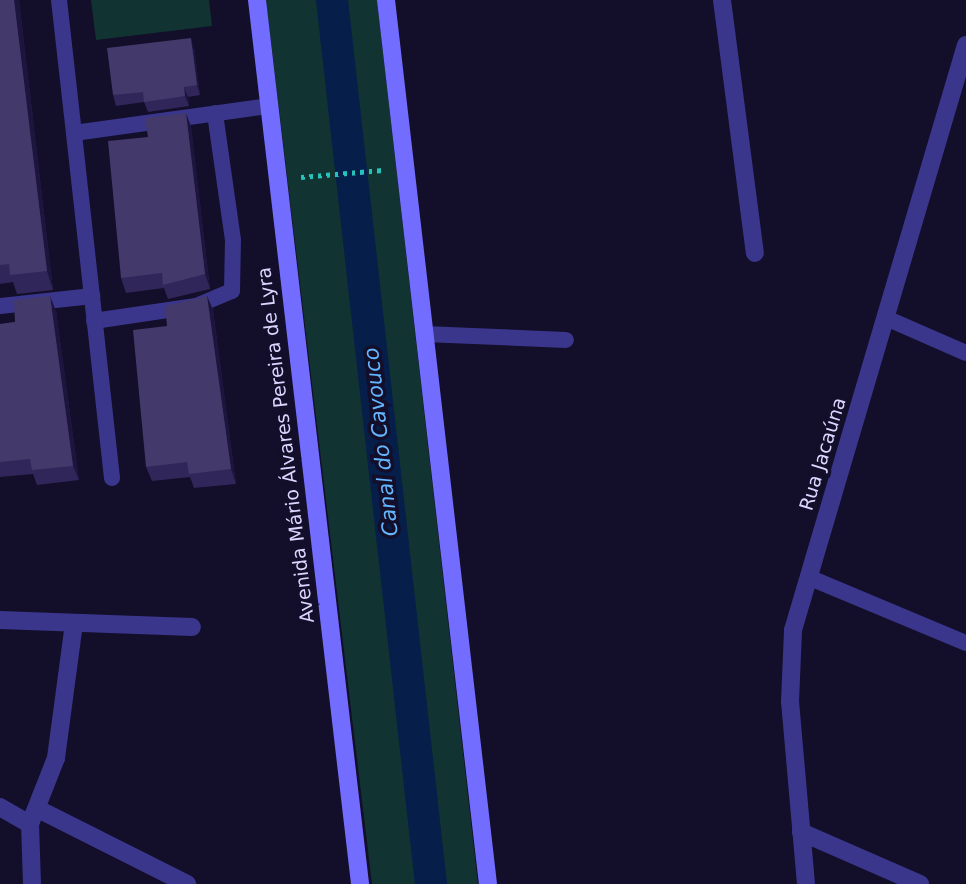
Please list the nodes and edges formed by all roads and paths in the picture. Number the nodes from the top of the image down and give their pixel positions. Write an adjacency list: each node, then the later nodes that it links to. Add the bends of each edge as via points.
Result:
1 (59, 0): 8 (lane)
2 (257, 0): 6 (street, Avenida Mário Álvares Pereira de Lyra)
3 (386, 0): 16 (street)
4 (722, 0): 11 (street)
5 (966, 45): 14 (street, Rua Jacaúna)
6 (268, 106): 7 (lane); 30 (street, Avenida Mário Álvares Pereira de Lyra)
7 (215, 113): 8 (lane); 15 (lane, via 233,240 232,290 197,306)
8 (74, 133): 12 (lane)
9 (369, 171): 10 (path)
10 (333, 174)
11 (755, 253)
12 (92, 296): 13 (lane); 15 (lane)
13 (0, 306)
14 (886, 318): 18 (lane); 20 (street, Rua Jacaúna)
15 (94, 321): 19 (lane)
16 (424, 334): 17 (lane); 31 (street)
17 (566, 340)
18 (966, 353)
19 (112, 478)
20 (808, 578): 24 (lane); 27 (street, Rua Jacaúna, via 788,666)
21 (0, 620): 22 (street)
22 (74, 623): 23 (street); 26 (street, via 56,758)
23 (192, 627)
24 (966, 643)
25 (0, 807): 26 (street)
26 (34, 817): 28 (street); 29 (street)
27 (801, 832): 32 (street, Rua Jacaúna); 33 (street)
28 (32, 884)
29 (187, 884)
30 (360, 884)
31 (488, 884)
32 (806, 884)
33 (920, 884)

